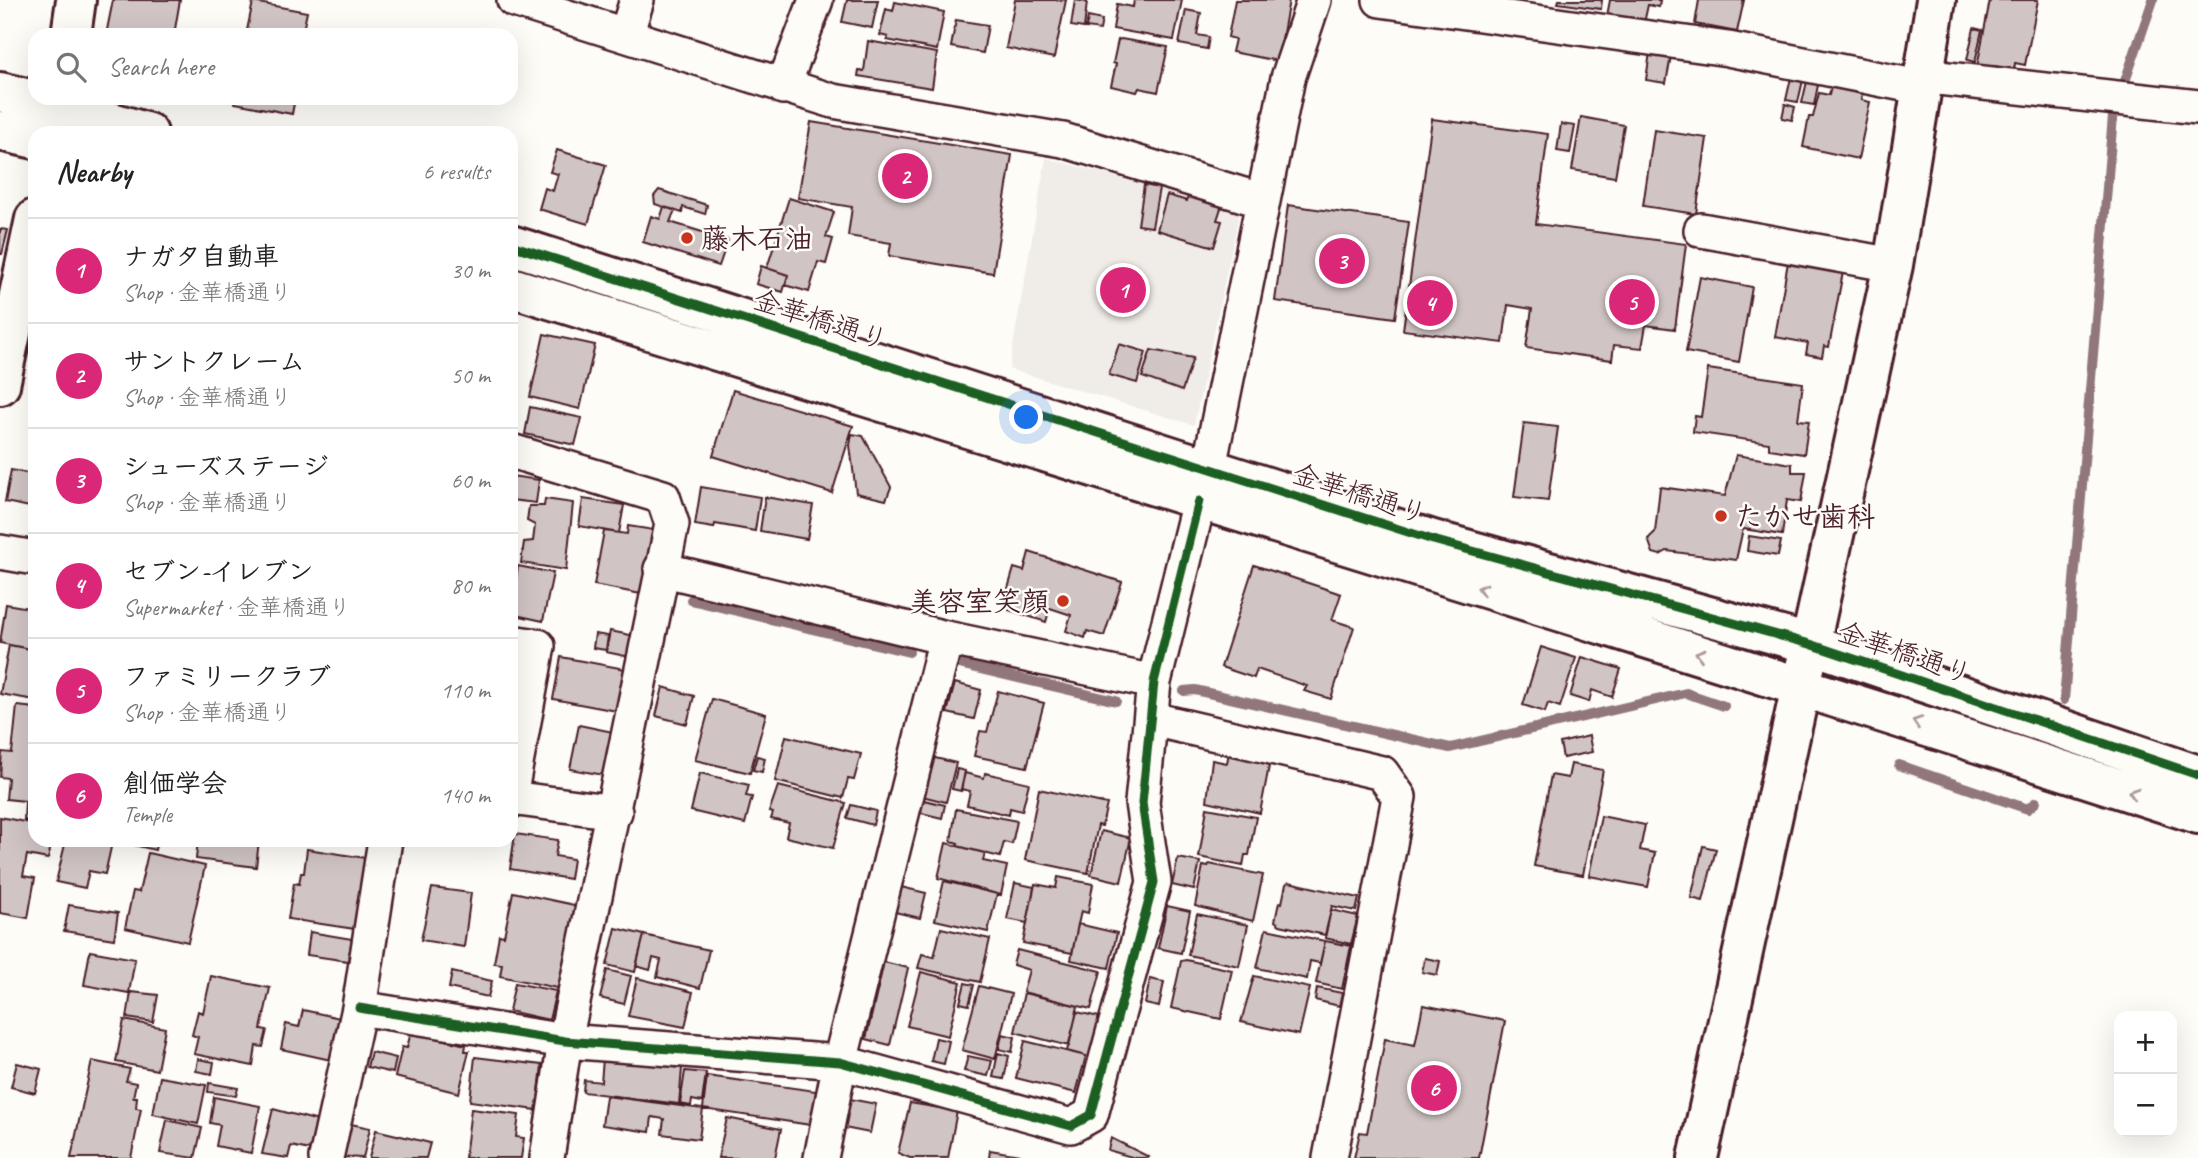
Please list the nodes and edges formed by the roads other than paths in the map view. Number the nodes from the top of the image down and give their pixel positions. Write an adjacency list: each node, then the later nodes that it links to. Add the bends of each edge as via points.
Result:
1 (76, 0): 8 (street)
2 (514, 0): 9 (street)
3 (637, 0): 9 (street)
4 (816, 0): 11 (street)
5 (1314, 0): 20 (street, via 1288,78)
6 (1380, 0): 10 (street, via 1728,49)
7 (1936, 0): 10 (street)
8 (72, 28)
9 (626, 35): 11 (street)
10 (1920, 82): 15 (street); 24 (street)
11 (783, 87): 20 (street, via 833,101 1063,140)
12 (0, 92): 13 (street)
13 (28, 102)
14 (38, 105): 16 (street)
15 (2198, 107)
16 (58, 112): 17 (street)
17 (118, 126)
18 (0, 131): 19 (street)
19 (28, 137)
20 (1263, 201): 28 (street)
21 (1702, 230): 24 (street)
22 (518, 247): 28 (street, 金華橋通り)
23 (28, 252): 26 (street)
24 (1892, 265): 34 (street)
25 (518, 289): 28 (street, 金華橋通り)
26 (0, 385)
27 (518, 453): 31 (street, via 663,497 672,523)
28 (1204, 484): 34 (street, 金華橋通り, via 1433,540); 35 (street); 36 (street, 金華橋通り, one-way to 28)
29 (0, 552): 30 (street)
30 (28, 557)
31 (661, 569): 32 (street); 41 (street)
32 (946, 638): 35 (street); 46 (street)
33 (518, 643): 38 (street, via 538,646)
34 (1810, 643): 36 (street); 39 (street, 金華橋通り)
35 (1154, 682): 37 (street)
36 (1801, 685): 42 (street, 金華橋通り, one-way to 36); 51 (street)
37 (1152, 719): 46 (street, via 1142,803 1154,882 1091,1115 1071,1126); 50 (street, via 1382,773 1399,797)
38 (518, 753)
39 (2198, 775)
40 (518, 799): 41 (street)
41 (615, 812): 45 (street)
42 (2198, 814)
43 (384, 847): 44 (street)
44 (359, 1008): 45 (street); 47 (street)
45 (565, 1041): 46 (street); 48 (street)
46 (840, 1062): 49 (street)
47 (326, 1158)
48 (547, 1158)
49 (821, 1158)
50 (1329, 1158)
51 (1698, 1158)

